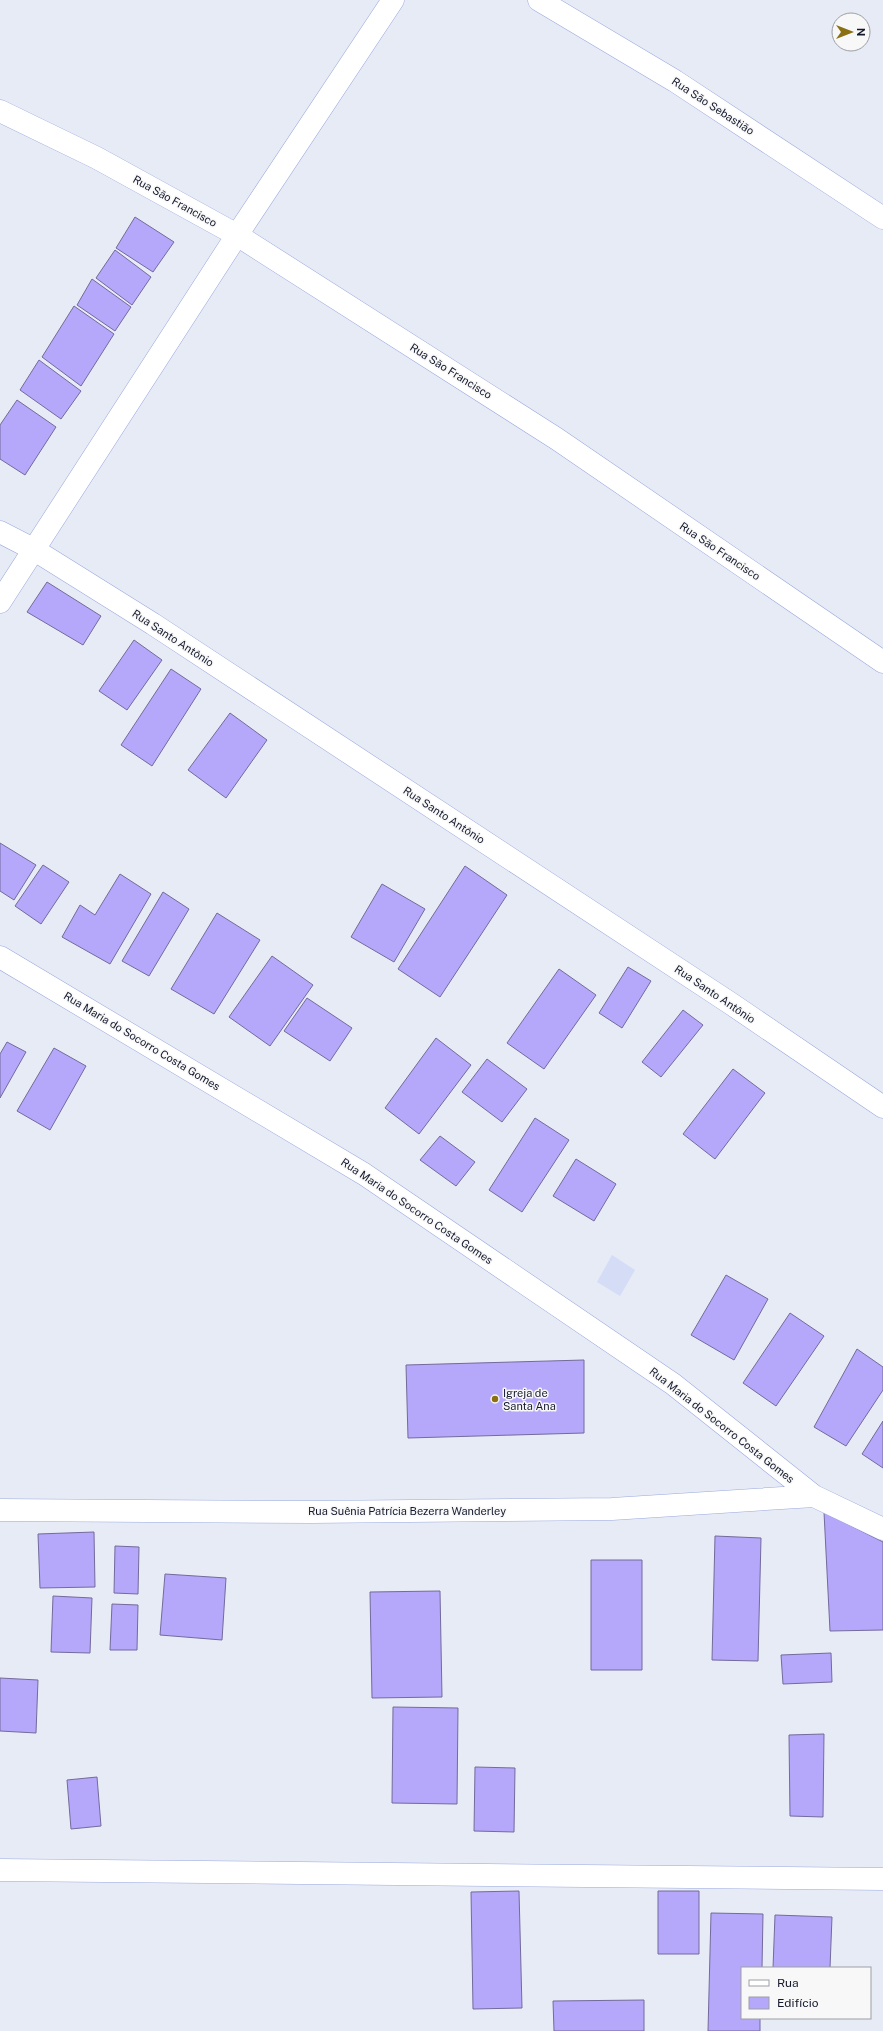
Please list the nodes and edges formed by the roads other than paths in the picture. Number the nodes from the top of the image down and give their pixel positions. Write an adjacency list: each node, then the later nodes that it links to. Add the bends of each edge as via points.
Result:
1 (393, 0): 5 (street)
2 (539, 0): 4 (street, Rua São Sebastião, via 675,81)
3 (0, 111): 5 (street, Rua São Francisco, via 97,158)
4 (883, 218)
5 (237, 235): 7 (street); 9 (street, Rua São Francisco, via 557,438)
6 (0, 532): 7 (street, Rua Santo Antônio)
7 (33, 549): 8 (street); 11 (street, Rua Santo Antônio, via 153,624 730,1003)
8 (0, 602)
9 (883, 662)
10 (0, 957): 12 (street, Rua Maria do Socorro Costa Gomes, via 364,1174 673,1384)
11 (883, 1107)
12 (814, 1496): 13 (street, Rua Suênia Patrícia Bezerra Wanderley, via 612,1509 312,1512); 14 (street, Rua Maria do Socorro Costa Gomes)
13 (0, 1510)
14 (883, 1529)
15 (0, 1870): 16 (street)
16 (883, 1879)

